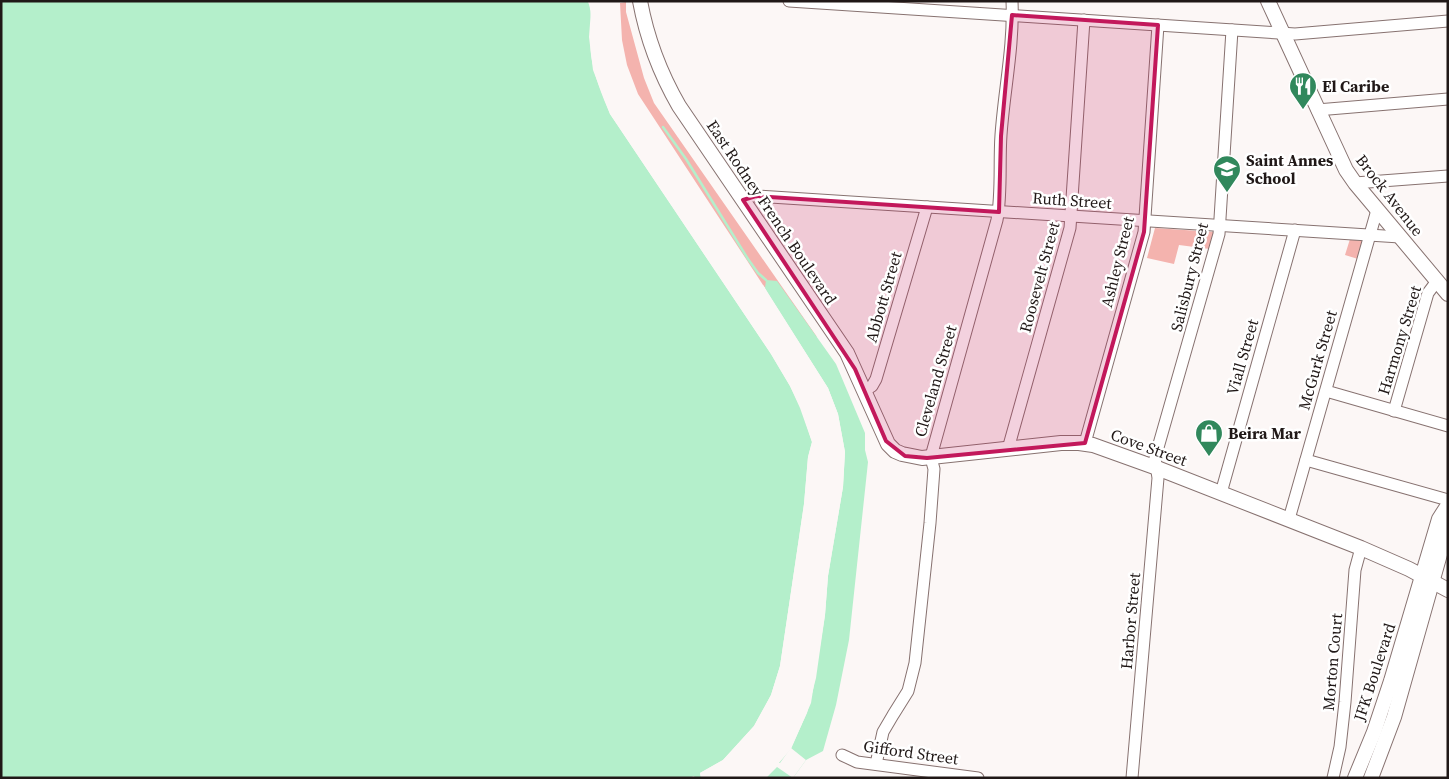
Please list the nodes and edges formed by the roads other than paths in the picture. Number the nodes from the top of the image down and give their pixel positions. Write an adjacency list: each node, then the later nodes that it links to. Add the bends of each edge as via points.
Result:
1 (640, 1): 15 (main road, East Rodney French Boulevard, via 652,50 667,83 690,124)
2 (789, 1): 5 (street)
3 (1012, 1): 5 (street, Cleveland Street)
4 (1268, 1): 10 (main road, Brock Avenue)
5 (1012, 15): 6 (street); 18 (street, Cleveland Street, via 1001,136)
6 (1084, 20): 8 (street); 19 (street, Roosevelt Street)
7 (1448, 21): 10 (street)
8 (1158, 25): 9 (street); 20 (street, Ashley Street)
9 (1232, 30): 10 (street); 21 (street, Salisbury Street)
10 (1282, 33): 12 (main road, Brock Avenue)
11 (1448, 99): 12 (street)
12 (1317, 110): 14 (main road, Brock Avenue)
13 (1448, 176): 14 (street)
14 (1355, 184): 17 (main road, Brock Avenue)
15 (743, 200): 16 (street, Ruth Street, via 756,196); 27 (main road, East Rodney French Boulevard, via 844,348)
16 (927, 207): 18 (street, Ruth Street); 27 (street, Abbott Street, via 876,379)
17 (1377, 210): 23 (street, McGurk Street); 24 (main road, Brock Avenue)
18 (999, 212): 19 (street, Ruth Street); 34 (street, Cleveland Street)
19 (1071, 216): 20 (street, Ruth Street); 33 (street, Roosevelt Street, via 1069,233)
20 (1145, 221): 21 (street, Ruth Street); 32 (street, Ashley Street)
21 (1220, 226): 22 (street, Ruth Street); 36 (street, Salisbury Street, via 1156,458)
22 (1295, 230): 23 (street, Ruth Street); 37 (street, Viall Street)
23 (1370, 235): 24 (street, Ruth Street); 28 (street, McGurk Street)
24 (1400, 237): 25 (main road, Brock Avenue)
25 (1437, 281): 26 (main road, Brock Avenue); 29 (street, Harmony Street, via 1428,293)
26 (1448, 294)
27 (864, 391): 31 (main road, East Rodney French Boulevard)
28 (1326, 391): 29 (street); 35 (street, McGurk Street)
29 (1394, 410): 30 (street)
30 (1448, 426)
31 (885, 438): 34 (main road, Cove Street, via 893,449 902,454)
32 (1085, 444): 33 (main road, Cove Street, via 1061,443); 36 (main road, Cove Street)
33 (1008, 449): 34 (main road, Cove Street)
34 (931, 458): 46 (street, Cleveland Street, via 934,469 916,663 908,691 883,732)
35 (1306, 460): 38 (street); 40 (street, McGurk Street)
36 (1156, 468): 37 (main road, Cove Street); 48 (street, Harbor Street, via 1157,488)
37 (1221, 493): 40 (main road, Cove Street)
38 (1448, 500)
39 (1448, 506): 43 (main road, via 1439,519)
40 (1289, 519): 42 (main road, Cove Street)
41 (1448, 526): 43 (main road)
42 (1361, 548): 43 (main road, Cove Street); 49 (street, Morton Court, via 1355,570 1342,731)
43 (1427, 578): 44 (main road, Cove Street); 50 (main road, JFK Boulevard); 51 (main road, JFK Boulevard, via 1394,717)
44 (1448, 590)
45 (842, 754): 46 (street, Gifford Street, via 857,762)
46 (876, 764): 47 (street, Gifford Street)
47 (978, 778)
48 (1132, 778)
49 (1333, 778)
50 (1356, 778)
51 (1372, 778)

